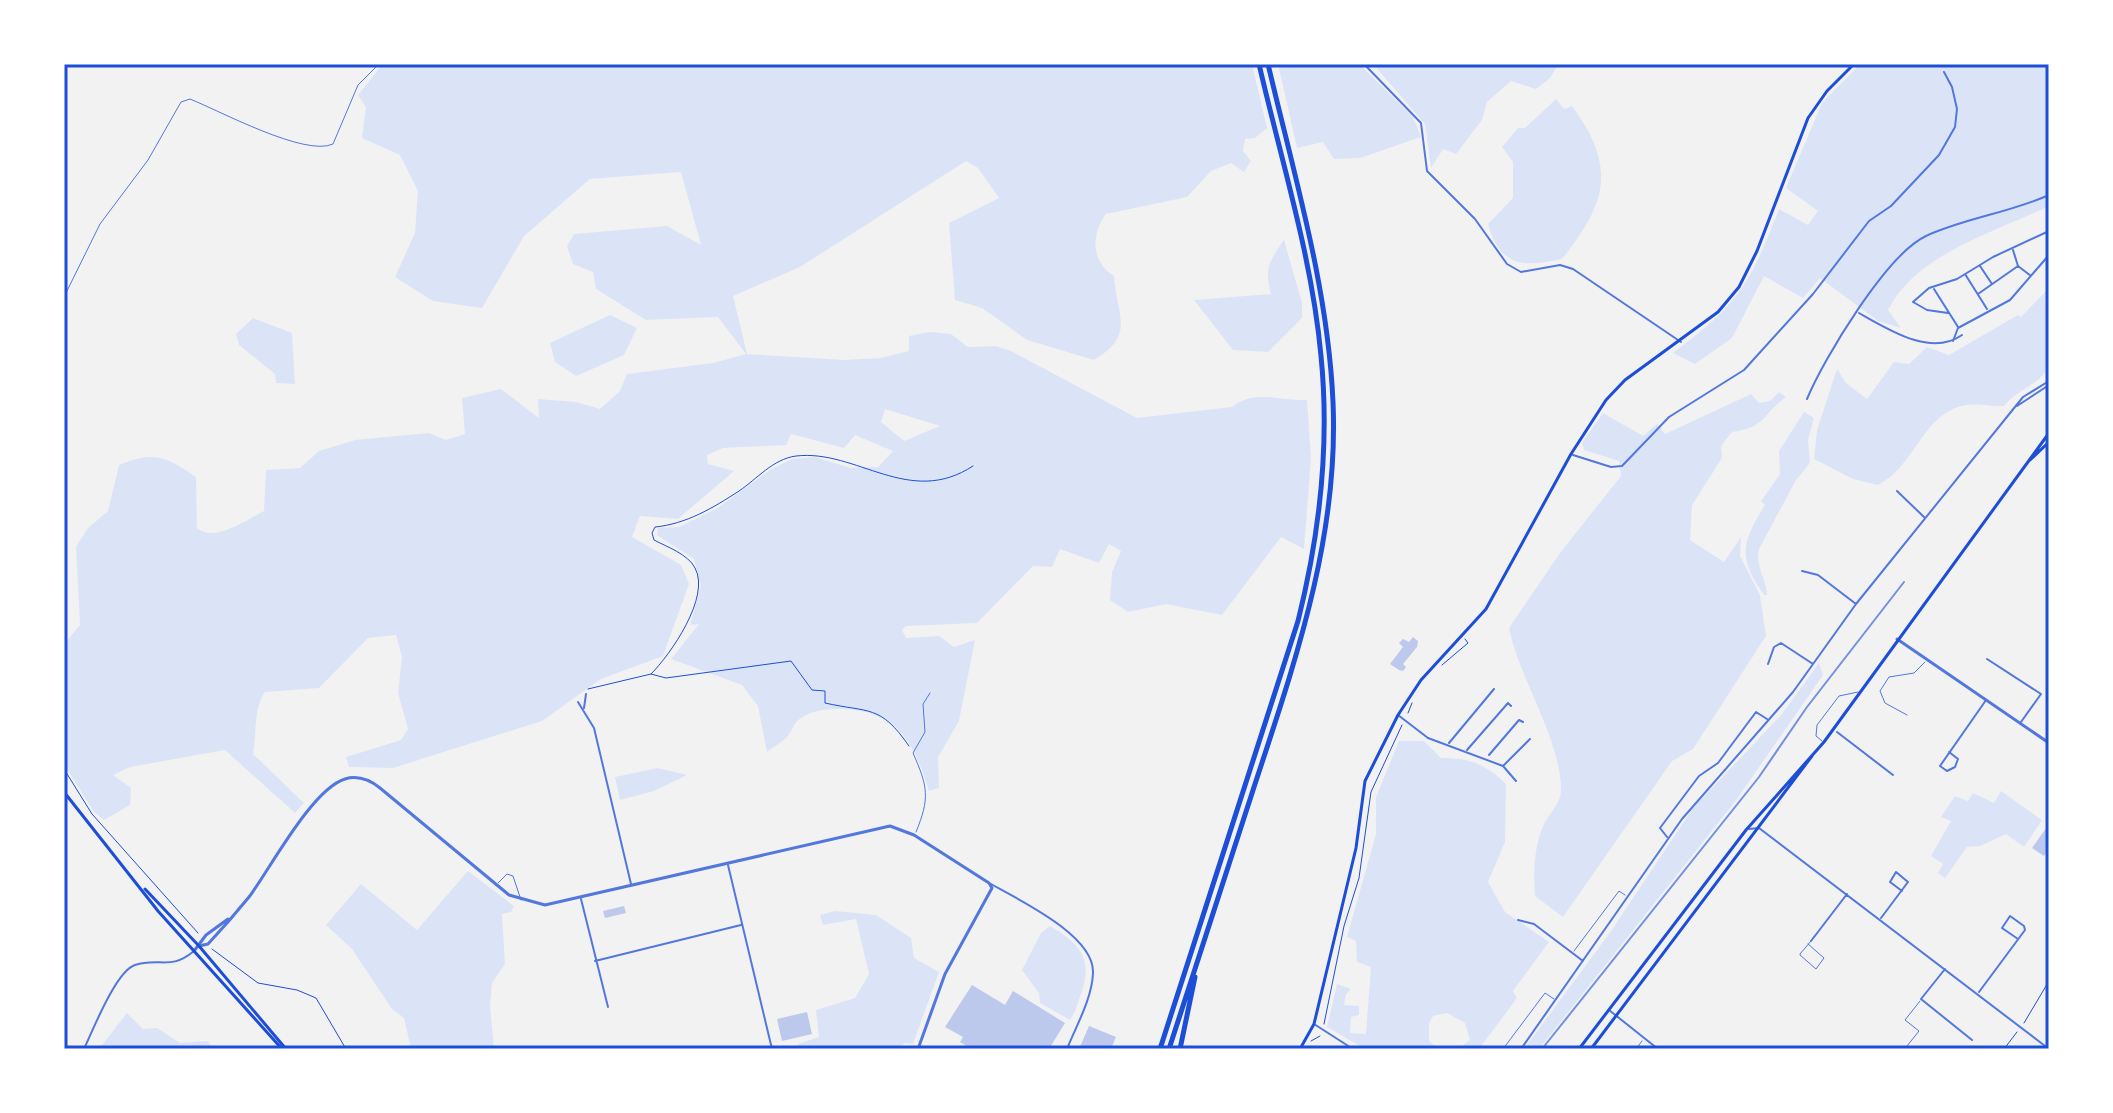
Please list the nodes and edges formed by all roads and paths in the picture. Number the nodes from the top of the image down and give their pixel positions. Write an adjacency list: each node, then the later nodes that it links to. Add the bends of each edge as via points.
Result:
1 (379, 64): 18 (lane, via 358,85 328,146 307,147 190,99 181,102 148,160 100,224)
2 (1259, 64): 123 (highway, via 1316,313 1324,403 1322,492 1298,621)
3 (1268, 64): 101 (highway, via 1324,312 1333,404 1331,493 1306,623)
4 (1364, 64): 25 (street, via 1421,123 1427,171 1475,219 1507,264 1521,272 1560,265 1573,269)
5 (1854, 64): 25 (main road, via 1808,118 1739,287 1723,308)
6 (1944, 72): 32 (street, via 1957,109 1949,142 1891,206 1861,229 1825,279 1753,360 1669,417 1622,466)
7 (2049, 195): 20 (street, via 1917,241 1887,270)
8 (2049, 231): 9 (street)
9 (2013, 249): 11 (street); 12 (street)
10 (2049, 255): 14 (street)
11 (1980, 265): 13 (street); 15 (street)
12 (2018, 266): 14 (street); 15 (street)
13 (1965, 274): 16 (street); 17 (street)
14 (2031, 276): 19 (street, via 2010,300)
15 (1993, 285): 17 (street)
16 (1934, 288): 21 (street); 21 (street, via 1913,302)
17 (1978, 294): 19 (street)
18 (64, 297)
19 (1987, 310): 22 (street)
20 (1858, 313): 24 (street, via 1891,332 1936,344); 27 (street)
21 (1948, 313): 22 (street)
22 (1958, 328): 24 (street)
23 (1962, 335): 24 (street)
24 (1953, 341)
25 (1681, 342): 32 (main road, via 1617,388)
26 (2049, 383): 35 (street, via 2028,393 2013,409)
27 (1807, 399)
28 (2049, 433): 30 (main road)
29 (2049, 442): 30 (main road)
30 (2042, 446): 31 (street); 39 (main road)
31 (2049, 451)
32 (1571, 454): 38 (main road, via 1486,609)
33 (973, 466): 45 (path, via 957,476 913,482 813,455 792,457 679,524 655,527 654,540 697,570 699,590 679,642)
34 (1897, 491): 35 (street)
35 (1925, 518): 37 (street)
36 (1802, 571): 37 (street, via 1818,575)
37 (1856, 604): 43 (street)
38 (1463, 636): 44 (path, via 1468,643); 56 (main road, via 1421,680)
39 (1897, 639): 41 (street); 49 (main road)
40 (1987, 659): 61 (street, via 2041,694)
41 (1927, 660): 52 (street); 57 (lane, via 1917,671 1889,677 1880,691 1885,703)
42 (1768, 664): 43 (street, via 1781,643)
43 (1814, 665): 59 (street)
44 (1438, 668)
45 (651, 674): 46 (path); 70 (path, via 666,678 791,661 812,690 825,691 825,703 877,712)
46 (588, 689)
47 (1494, 689): 66 (street)
48 (930, 693): 70 (lane, via 923,704 925,732)
49 (1860, 693): 64 (main road); 64 (lane, via 1843,693 1817,725 1816,736)
50 (586, 694): 55 (street)
51 (1416, 695): 58 (path)
52 (1986, 700): 61 (street); 69 (street)
53 (578, 702): 55 (street)
54 (1511, 706): 68 (street, via 1508,703)
55 (584, 710): 86 (street, via 594,728)
56 (1398, 715): 58 (street); 115 (main road, via 1365,781 1356,848)
57 (1907, 715)
58 (1405, 719): 66 (street, via 1428,738); 116 (path, via 1371,792 1359,878)
59 (1769, 720): 81 (street); 81 (street, via 1756,712 1718,763 1699,776 1660,828)
60 (1523, 722): 71 (street, via 1519,720)
61 (2020, 724): 65 (street)
62 (1837, 732): 74 (street)
63 (1530, 739): 72 (street)
64 (1824, 742): 67 (main road)
65 (2049, 743)
66 (1448, 744): 68 (street)
67 (1819, 747): 77 (main road); 78 (main road)
68 (1467, 750): 71 (street)
69 (1949, 752): 69 (street, via 1958,759 1950,771 1940,766)
70 (913, 753): 80 (lane, via 927,796 926,813)
71 (1487, 757): 72 (street)
72 (1503, 766): 75 (street)
73 (64, 769): 96 (path, via 92,814)
74 (1893, 775)
75 (1516, 781)
76 (64, 792): 83 (main road)
77 (1757, 816): 78 (street); 79 (main road)
78 (1759, 828): 79 (street); 88 (street); 113 (main road)
79 (1746, 830): 112 (main road)
80 (914, 835): 82 (street, via 878,827); 84 (street)
81 (1668, 838): 89 (street)
82 (728, 865): 86 (street); 95 (street)
83 (136, 881): 100 (main road); 102 (main road)
84 (989, 883): 128 (street, via 991,894 945,974); 129 (street, via 1078,938 1092,958 1089,993)
85 (497, 886): 91 (street); 91 (lane, via 507,874 513,876); 92 (street, via 372,782 347,778 307,813)
86 (631, 886): 90 (street)
87 (1902, 891): 87 (street, via 1908,882 1896,872 1889,881); 93 (street)
88 (1847, 894): 93 (street); 98 (street)
89 (1629, 897): 103 (lane, via 1619,891); 105 (street)
90 (581, 899): 91 (street, via 551,905); 104 (street)
91 (521, 900)
92 (231, 917): 96 (street); 99 (street)
93 (1880, 919): 106 (street)
94 (1518, 920): 103 (street, via 1534,924)
95 (742, 925): 104 (street); 127 (street)
96 (203, 938): 100 (street)
97 (2018, 939): 97 (street, via 2024,926 2010,916 2002,928); 108 (street)
98 (1810, 942): 98 (lane, via 1824,958 1816,969 1801,958)
99 (208, 944): 100 (street); 126 (path, via 258,983 316,998)
100 (199, 946): 102 (street); 125 (main road)
101 (1202, 948): 130 (highway); 131 (highway)
102 (194, 951): 124 (street, via 177,963 129,968); 125 (main road)
103 (1572, 953): 105 (street)
104 (595, 961): 111 (street)
105 (1584, 962): 110 (street)
106 (1945, 968): 108 (street); 109 (street)
107 (2049, 981): 114 (path)
108 (1979, 993): 142 (street)
109 (1921, 999): 119 (street); 122 (lane, via 1905,1020 1919,1031)
110 (1556, 1001): 134 (lane, via 1545,993); 135 (street)
111 (608, 1007)
112 (1609, 1010): 113 (street); 136 (main road)
113 (1616, 1016): 118 (street); 137 (main road)
114 (2024, 1023)
115 (1314, 1024): 116 (street); 132 (main road)
116 (1323, 1029): 120 (path); 133 (street)
117 (2019, 1030): 141 (path)
118 (1644, 1039): 121 (street); 138 (lane)
119 (1972, 1040)
120 (1309, 1042)
121 (1649, 1043): 139 (lane); 140 (street)
122 (1907, 1046)
123 (1160, 1047)
124 (84, 1049)
125 (284, 1049)
126 (346, 1049)
127 (772, 1049)
128 (918, 1049)
129 (1067, 1049)
130 (1169, 1049)
131 (1180, 1049)
132 (1300, 1049)
133 (1353, 1049)
134 (1503, 1049)
135 (1521, 1049)
136 (1579, 1049)
137 (1591, 1049)
138 (1636, 1049)
139 (1644, 1049)
140 (1658, 1049)
141 (2004, 1049)
142 (2049, 1049)

